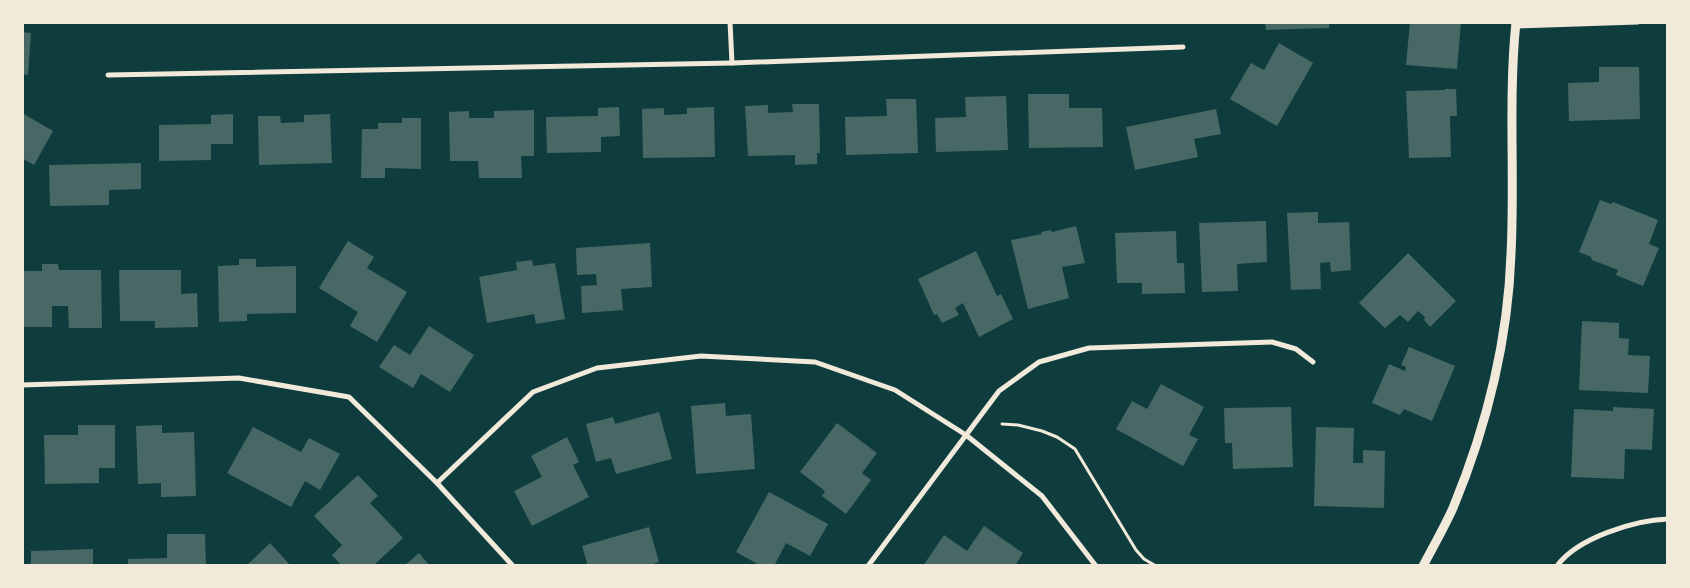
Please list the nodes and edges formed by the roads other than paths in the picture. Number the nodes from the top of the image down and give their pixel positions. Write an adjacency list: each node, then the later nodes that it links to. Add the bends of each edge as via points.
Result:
1 (730, 22): 5 (street)
2 (1638, 22): 3 (street)
3 (1516, 24): 15 (street, via 1512,69 1513,202 1508,304 1481,430 1452,510)
4 (1183, 47): 5 (street)
5 (732, 63): 6 (street)
6 (108, 76)
7 (1312, 362): 9 (street, via 1296,350 1272,342 1089,348 1039,362 999,391)
8 (22, 385): 10 (street, via 239,378 349,397)
9 (966, 435): 10 (street, via 895,390 815,362 701,356 597,368 533,392); 13 (street); 14 (street, via 1042,496)
10 (437, 483): 12 (street)
11 (1668, 519): 16 (street, via 1626,525 1585,542)
12 (513, 566)
13 (868, 566)
14 (1096, 566)
15 (1423, 566)
16 (1557, 566)

